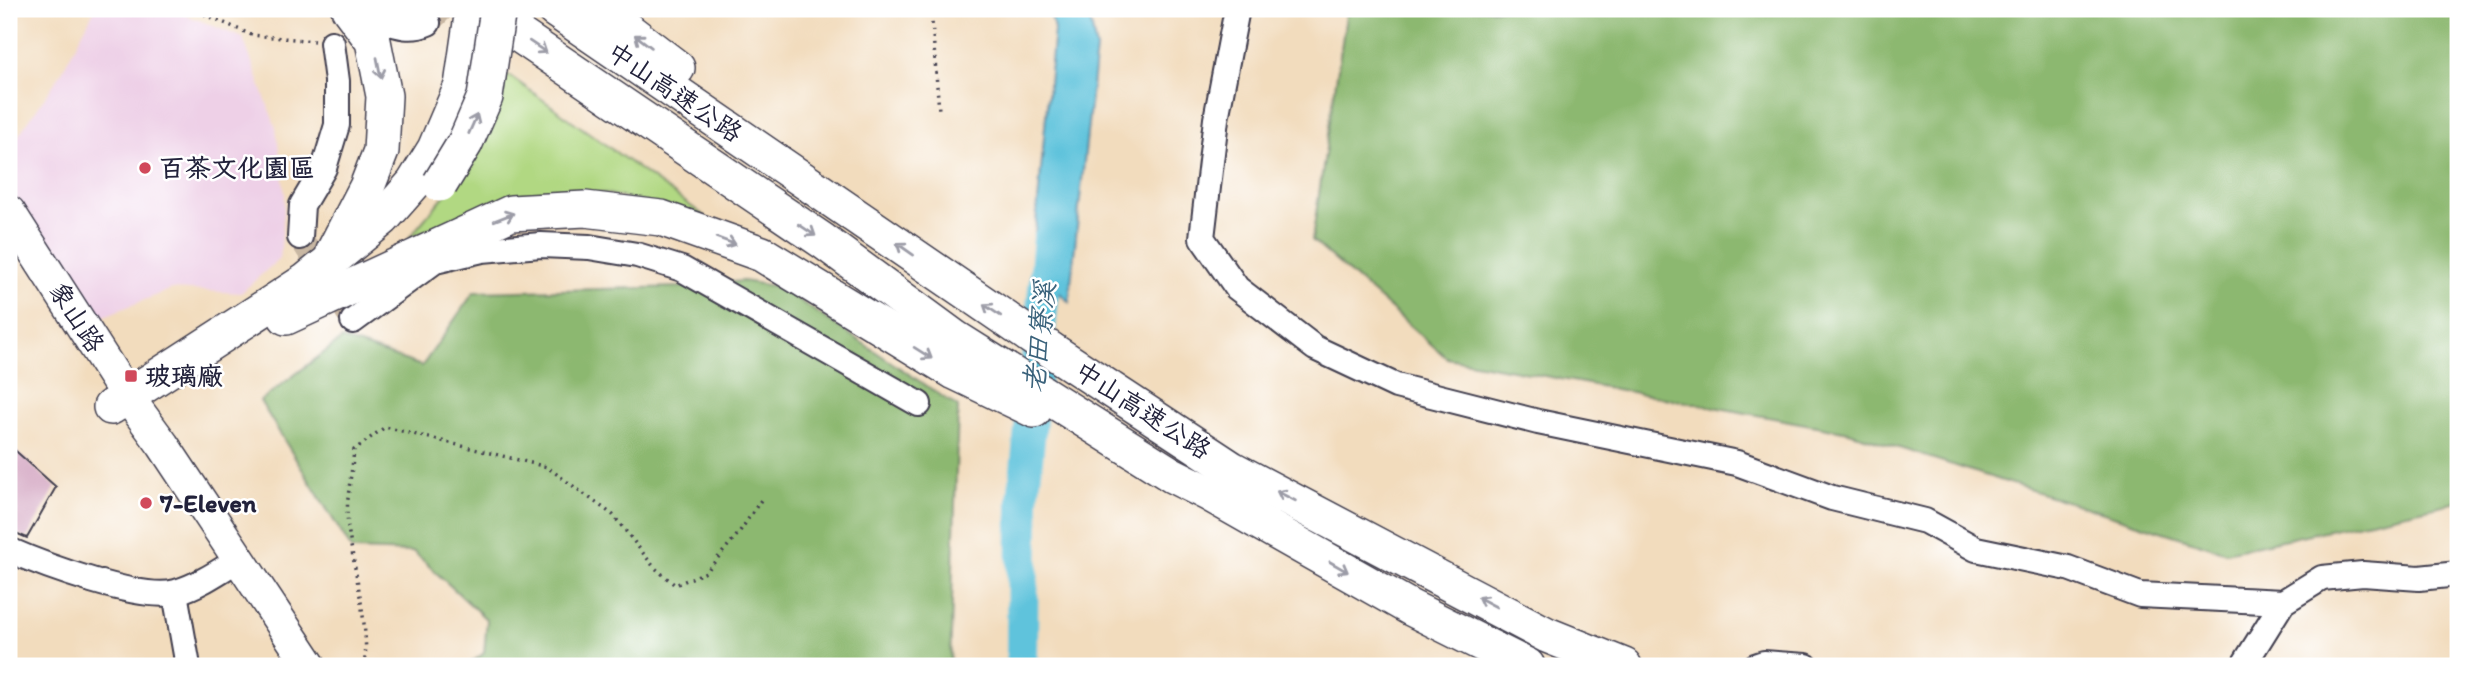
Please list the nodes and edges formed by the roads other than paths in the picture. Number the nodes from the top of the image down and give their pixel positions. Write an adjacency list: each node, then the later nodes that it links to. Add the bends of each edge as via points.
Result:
1 (473, 9): 14 (highway, via 461,86 435,149 414,183 383,218)
2 (481, 9): 19 (highway, 中山高速公路, one-way to 19, via 823,241 955,338)
3 (498, 9): 15 (highway, one-way to 3, bridge, via 392,233 440,184 485,97)
4 (554, 9): 10 (highway, 中山高速公路)
5 (600, 9): 10 (highway, one-way to 5, via 674,65)
6 (1237, 9): 24 (street, via 1216,119 1202,238 1237,288 1315,348 1396,386 1538,422 1737,463 1832,498 1925,521 1976,549 2068,568 2140,595)
7 (363, 14): 8 (street, via 416,29); 14 (highway, one-way to 14, via 384,96 381,151)
8 (428, 23)
9 (332, 43): 12 (street, via 337,125 324,168 302,205)
10 (766, 153): 29 (highway, 中山高速公路, one-way to 10, via 1547,635 1232,469)
11 (9, 212): 18 (main road, 象山路)
12 (300, 237)
13 (9, 245): 18 (main road, 象山路)
14 (328, 261): 18 (highway)
15 (286, 317): 18 (highway); 19 (highway, one-way to 19, via 511,213 585,209 660,218 762,254 955,372)
16 (353, 321): 17 (street, via 435,261 494,249 589,247 682,269)
17 (919, 404)
18 (126, 410): 21 (main road, 象山路)
19 (1172, 475): 28 (highway, 中山高速公路, one-way to 28, via 1411,608)
20 (9, 550): 23 (street, via 126,590)
21 (230, 565): 23 (street); 26 (main road, 象山路); 27 (main road, 象山路)
22 (2458, 574): 24 (street, via 2322,578)
23 (175, 593): 25 (street)
24 (2283, 602): 32 (street)
25 (188, 666)
26 (287, 666)
27 (310, 666)
28 (1527, 666)
29 (1624, 666)
30 (1755, 666): 31 (street)
31 (1806, 666)
32 (2243, 666)

